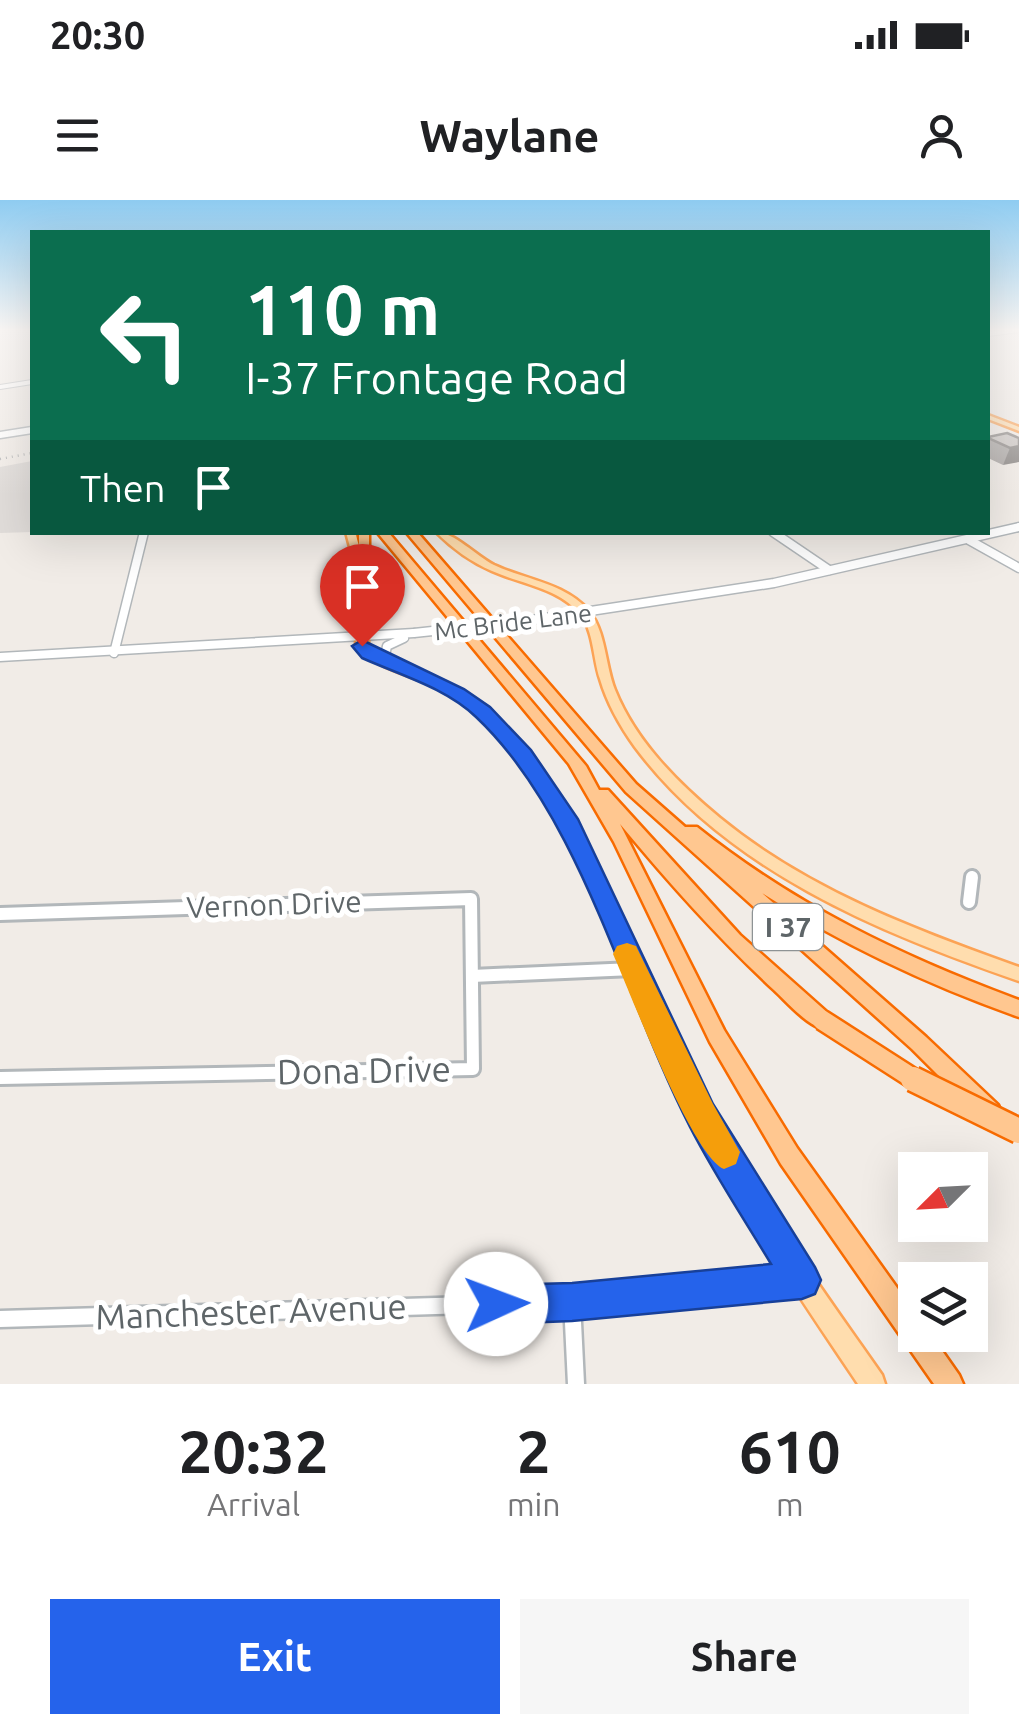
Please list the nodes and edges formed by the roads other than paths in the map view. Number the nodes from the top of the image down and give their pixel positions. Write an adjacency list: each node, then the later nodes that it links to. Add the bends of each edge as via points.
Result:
1 (990, 418): 2 (main road)
2 (1019, 429)
3 (30, 430): 4 (street)
4 (0, 435)
5 (1019, 527): 6 (street, Mc Bride Lane)
6 (990, 534)
7 (143, 535): 22 (street)
8 (351, 535): 18 (main road)
9 (364, 535): 18 (highway)
10 (385, 535): 26 (highway)
11 (414, 535): 25 (highway, I 37)
12 (444, 535): 19 (main road, via 494,569 550,588)
13 (778, 535): 17 (street)
14 (988, 535): 15 (street, Mc Bride Lane)
15 (968, 540): 16 (street); 17 (street, Mc Bride Lane)
16 (1019, 568)
17 (829, 570): 19 (street, Mc Bride Lane)
18 (364, 581): 21 (main road)
19 (586, 615): 20 (street, Mc Bride Lane, bridge); 31 (main road, via 617,710 666,775 705,812 853,908)
20 (414, 634): 21 (street, Mc Bride Lane); 24 (street, via 387,646)
21 (362, 638): 22 (street, Mc Bride Lane); 24 (main road, via 364,649)
22 (114, 652): 23 (street, Mc Bride Lane)
23 (0, 656)
24 (384, 661): 30 (main road, via 457,693 523,755 566,819)
25 (600, 755): 33 (highway, via 699,839 828,926 932,977); 36 (highway, I 37, via 672,828 918,1043)
26 (575, 762): 35 (highway, bridge, via 763,972 920,1084); 42 (highway, via 735,1066)
27 (972, 877): 28 (street)
28 (969, 902)
29 (0, 914): 32 (street, Vernon Drive, via 471,899)
30 (633, 969): 32 (street); 37 (main road, via 701,1115)
31 (1019, 974)
32 (472, 976): 34 (street, Dona Drive, via 473,1070)
33 (1019, 1009)
34 (0, 1078)
35 (1019, 1131)
36 (1019, 1144)
37 (802, 1280): 38 (street, Manchester Avenue); 41 (main road)
38 (572, 1302): 39 (street, Manchester Avenue); 40 (street)
39 (0, 1319)
40 (576, 1384)
41 (873, 1384)
42 (950, 1384)

